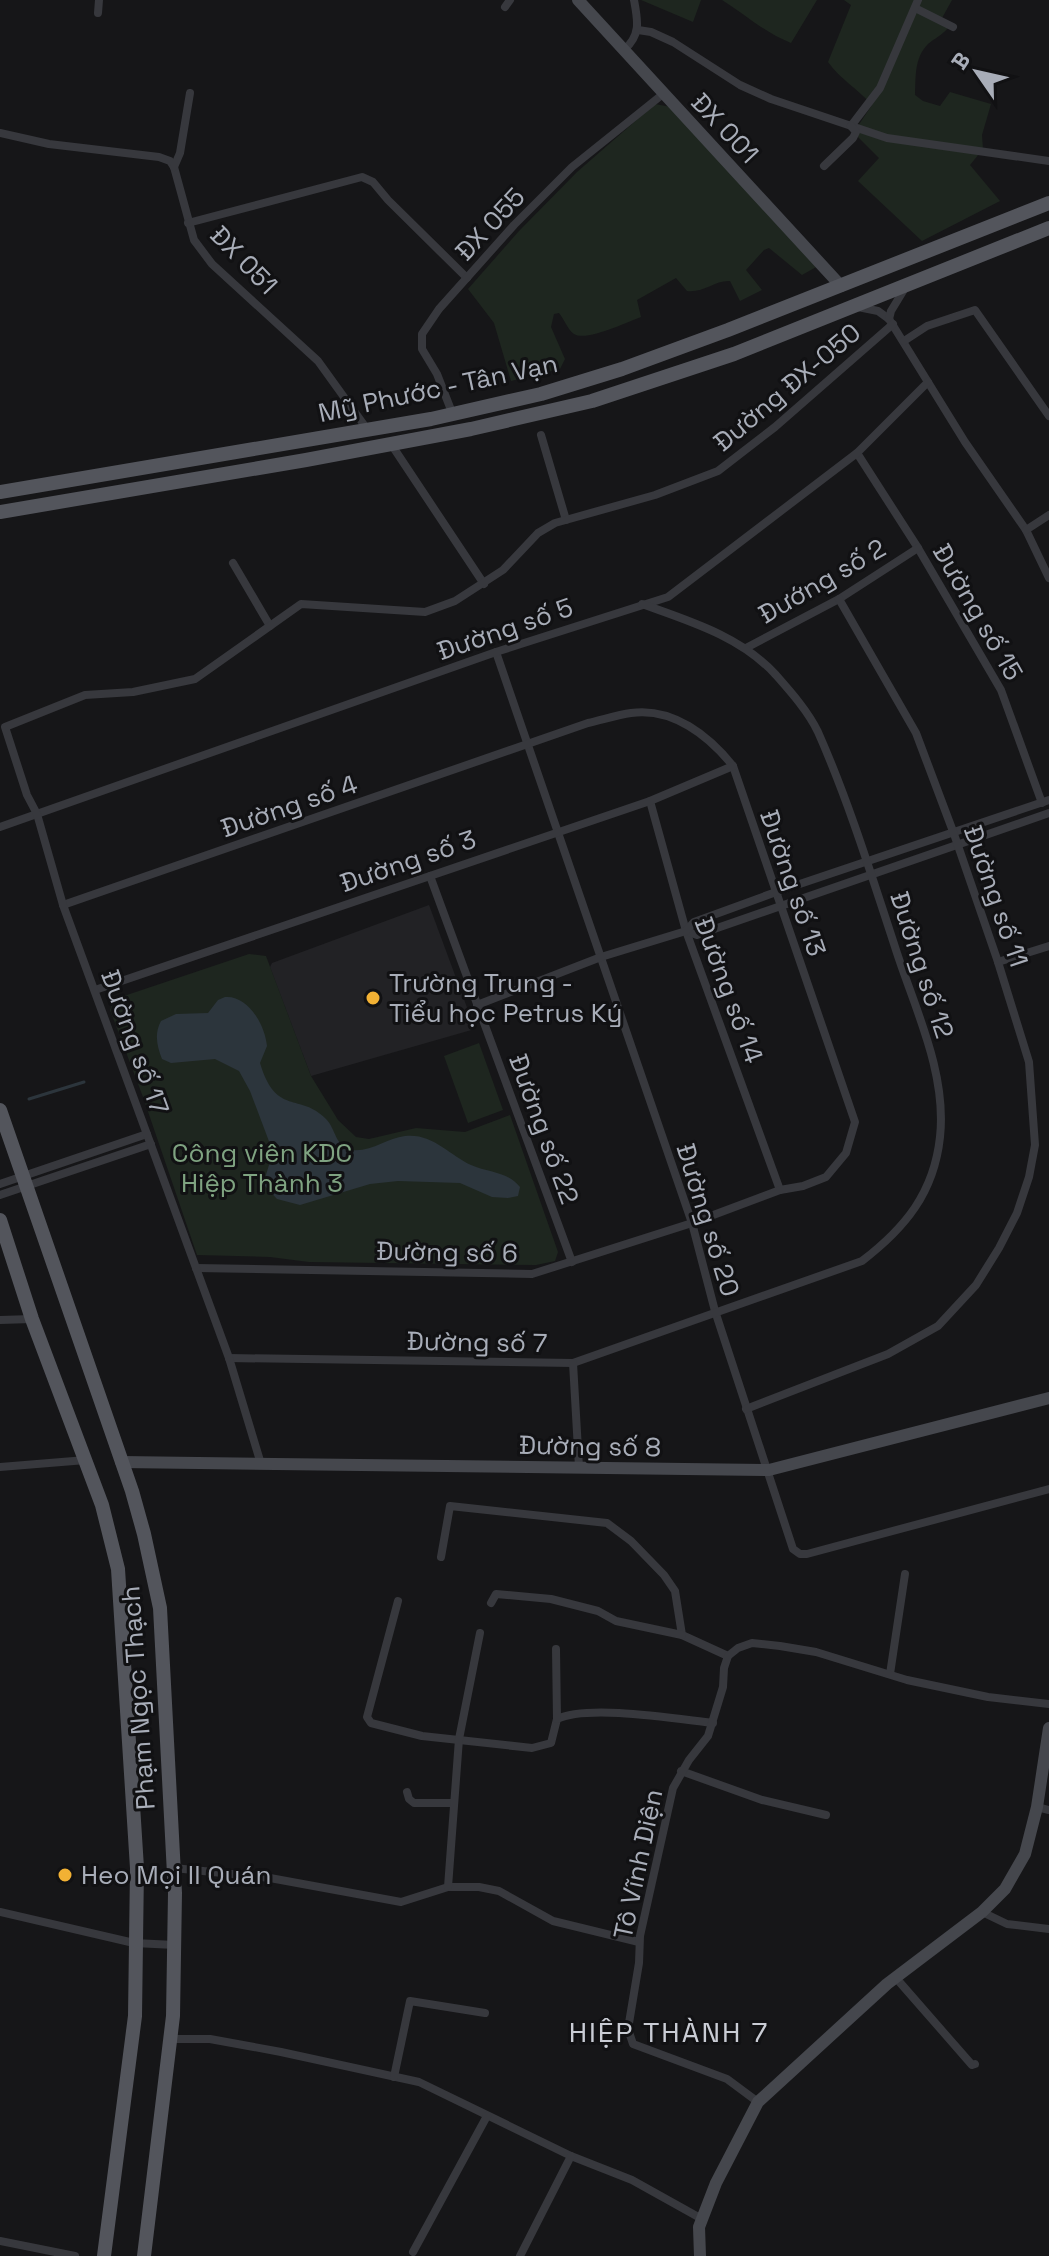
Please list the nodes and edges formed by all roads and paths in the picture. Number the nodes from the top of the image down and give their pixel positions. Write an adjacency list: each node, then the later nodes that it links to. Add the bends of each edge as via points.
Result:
1 (99, 0): 5 (street)
2 (578, 0): 8 (street, ĐX 001)
3 (634, 0): 7 (street)
4 (917, 4): 6 (street); 11 (street, via 880,88)
5 (98, 13)
6 (953, 27)
7 (638, 30): 8 (street); 11 (street, via 673,42 771,99)
8 (624, 50): 10 (street, ĐX 001)
9 (190, 93): 15 (street)
10 (663, 94): 19 (street, ĐX 055, via 572,167); 20 (street, ĐX 001)
11 (851, 126): 13 (street, via 893,140); 14 (street, via 853,138)
12 (0, 133): 15 (street, via 159,157)
13 (1049, 161)
14 (824, 166)
15 (174, 167): 17 (street, ĐX 051)
16 (1049, 203): 20 (main road, Mỹ Phước - Tân Vạn)
17 (188, 223): 19 (street, via 362,177 373,182); 28 (street, ĐX 051, via 212,264 318,361)
18 (1049, 228): 21 (main road, Mỹ Phước - Tân Vạn)
19 (467, 278): 26 (street, ĐX 055, via 422,334 422,349)
20 (841, 286): 26 (main road, Mỹ Phước - Tân Vạn, via 622,369)
21 (906, 286): 22 (main road, Mỹ Phước - Tân Vạn); 23 (street, via 893,306)
22 (854, 307): 23 (street, via 878,311); 30 (main road, Mỹ Phước - Tân Vạn, via 621,392)
23 (891, 322): 24 (street); 35 (street, Đường ĐX-050, via 718,471)
24 (904, 341): 25 (street); 27 (street, via 927,326 975,310)
25 (928, 382): 31 (street, Đường số 5); 36 (street)
26 (453, 415): 28 (main road, Mỹ Phước - Tân Vạn)
27 (1049, 416)
28 (367, 429): 32 (main road, Mỹ Phước - Tân Vạn)
29 (541, 435): 35 (street)
30 (391, 444): 33 (main road, Mỹ Phước - Tân Vạn); 40 (street)
31 (857, 453): 37 (street, Đường số 15); 42 (street, Đường số 5, via 668,597)
32 (0, 492)
33 (0, 512)
34 (1049, 515): 36 (street)
35 (566, 520): 40 (street, Đường ĐX-050, via 538,533)
36 (1026, 530): 39 (street)
37 (918, 548): 41 (street, Đướng số 2); 50 (street, Đường số 15, via 1001,690)
38 (233, 563): 43 (street)
39 (1049, 578)
40 (484, 584): 43 (street, Đường ĐX-050, via 425,612 301,604)
41 (839, 599): 44 (street, Đướng số 2); 55 (street, Đường số 11, via 916,733)
42 (642, 604): 44 (street, Đường số 12); 45 (street, Đường số 5)
43 (270, 626): 46 (street, Đường ĐX-050, via 195,679 85,695)
44 (746, 648): 57 (street, Đường số 12, via 773,672 817,730)
45 (496, 652): 47 (street, Đường số 20); 52 (street, Đường số 5)
46 (5, 727): 52 (street, Đường số 17)
47 (528, 744): 48 (street, Đường số 13, via 634,712 684,723 716,745); 54 (street, Đường số 20); 61 (street, Đường số 4)
48 (733, 766): 49 (street, Đường số 3); 60 (street, Đường số 13)
49 (650, 801): 54 (street, Đường số 3); 63 (street, Đường số 14)
50 (1046, 802): 55 (street)
51 (1049, 813): 56 (street)
52 (37, 814): 53 (street, Đường số 5); 61 (street, Đường số 17)
53 (0, 827)
54 (558, 831): 59 (street, Đường số 3); 65 (street, Đường số 20)
55 (954, 834): 56 (street, Đường số 11); 57 (street)
56 (957, 845): 58 (street); 66 (street, Đường số 11)
57 (866, 862): 58 (street, Đường số 12); 60 (street)
58 (871, 875): 62 (street); 80 (street, Đường số 12, via 942,1100 932,1176 913,1213 862,1261)
59 (430, 876): 67 (street, Đường số 3); 68 (street, Đường số 22)
60 (776, 892): 62 (street, Đường số 13); 63 (street, via 694,922)
61 (63, 905): 67 (street, Đường số 17)
62 (780, 905): 63 (street, via 697,935); 74 (street, Đường số 13, via 855,1122 846,1153 826,1177)
63 (686, 931): 65 (street); 74 (street, Đường số 14)
64 (1049, 946): 66 (street)
65 (601, 957): 68 (street); 77 (street, Đường số 20)
66 (998, 962): 86 (street, Đường số 11, via 1029,1062 1035,1145 1017,1213 999,1248 976,1285 938,1326 888,1354)
67 (95, 990): 70 (street, Đường số 17)
68 (477, 1005): 78 (street, Đường số 22)
69 (0, 1110): 72 (main road, Phạm Ngọc Thạch)
70 (147, 1134): 71 (street, Đường số 17); 72 (street)
71 (151, 1144): 72 (street); 79 (street, Đường số 17)
72 (25, 1182): 73 (street); 75 (street); 88 (main road, Phạm Ngọc Thạch)
73 (0, 1184)
74 (780, 1190): 77 (street, Đường số 6)
75 (0, 1195)
76 (0, 1220): 81 (main road, Phạm Ngọc Thạch)
77 (692, 1223): 78 (street, Đường số 6); 80 (street, Đường số 20)
78 (572, 1262): 79 (street, Đường số 6, via 532,1274)
79 (196, 1268): 83 (street, Đường số 17)
80 (715, 1311): 84 (street, Đường số 7); 86 (street, Đường số 20)
81 (32, 1319): 82 (street); 87 (main road, Phạm Ngọc Thạch)
82 (0, 1320)
83 (229, 1358): 84 (street, Đường số 7); 89 (street, Đường số 17)
84 (573, 1363): 91 (street)
85 (1049, 1398): 92 (street, Đường số 8)
86 (746, 1409): 92 (street, Đường số 20)
87 (86, 1460): 90 (street); 119 (main road, Phạm Ngọc Thạch, via 118,1569 137,1868)
88 (121, 1462): 89 (street, Đường số 8); 113 (main road, Phạm Ngọc Thạch, via 160,1608)
89 (261, 1464): 91 (street, Đường số 8)
90 (0, 1467)
91 (579, 1467): 92 (street, Đường số 8)
92 (769, 1470): 93 (street, Đường số 20, via 788,1537 800,1554)
93 (1049, 1489)
94 (441, 1557): 99 (street, via 452,1506 607,1523 621,1531 675,1591)
95 (905, 1574): 102 (street)
96 (398, 1601): 107 (street, via 367,1720 422,1736)
97 (491, 1603): 99 (street, via 496,1594 551,1599)
98 (480, 1633): 107 (street)
99 (682, 1635): 101 (street)
100 (556, 1649): 104 (street)
101 (728, 1656): 102 (street, via 752,1643 780,1646); 105 (street, Tô Vĩnh Diện)
102 (890, 1674): 103 (street, via 976,1695)
103 (1049, 1704)
104 (557, 1719): 105 (street, via 604,1713); 107 (street, via 551,1743 532,1748)
105 (713, 1723): 108 (street, Tô Vĩnh Diện)
106 (1049, 1728): 111 (street)
107 (459, 1739): 110 (street)
108 (681, 1771): 112 (street, via 762,1800); 118 (street, Tô Vĩnh Diện)
109 (407, 1792): 110 (street, via 414,1803)
110 (454, 1803): 114 (street)
111 (1043, 1809): 116 (street, via 1005,1889)
112 (826, 1815)
113 (174, 1868): 114 (street, via 270,1878 401,1902); 120 (main road, Phạm Ngọc Thạch)
114 (448, 1887): 118 (street, via 499,1891 553,1921)
115 (0, 1912): 119 (street)
116 (982, 1912): 117 (street, via 1007,1924); 121 (street)
117 (1049, 1929)
118 (639, 1942): 126 (street, Tô Vĩnh Diện, via 628,2029 633,2044 727,2079)
119 (134, 1943): 120 (street); 133 (main road, Phạm Ngọc Thạch, via 135,2016)
120 (175, 1945): 123 (main road, Phạm Ngọc Thạch)
121 (896, 1978): 124 (street); 126 (street)
122 (485, 2013): 125 (street, via 410,2001)
123 (170, 2039): 125 (street, via 210,2039); 134 (main road, Phạm Ngọc Thạch)
124 (975, 2064)
125 (394, 2077): 127 (street, via 419,2082)
126 (758, 2102): 129 (street)
127 (487, 2116): 128 (street); 131 (street)
128 (571, 2156): 129 (street, via 632,2180); 135 (street)
129 (702, 2219): 136 (street)
130 (0, 2241): 132 (street)
131 (413, 2252)
132 (75, 2256)
133 (104, 2256)
134 (144, 2256)
135 (520, 2256)
136 (700, 2256)

